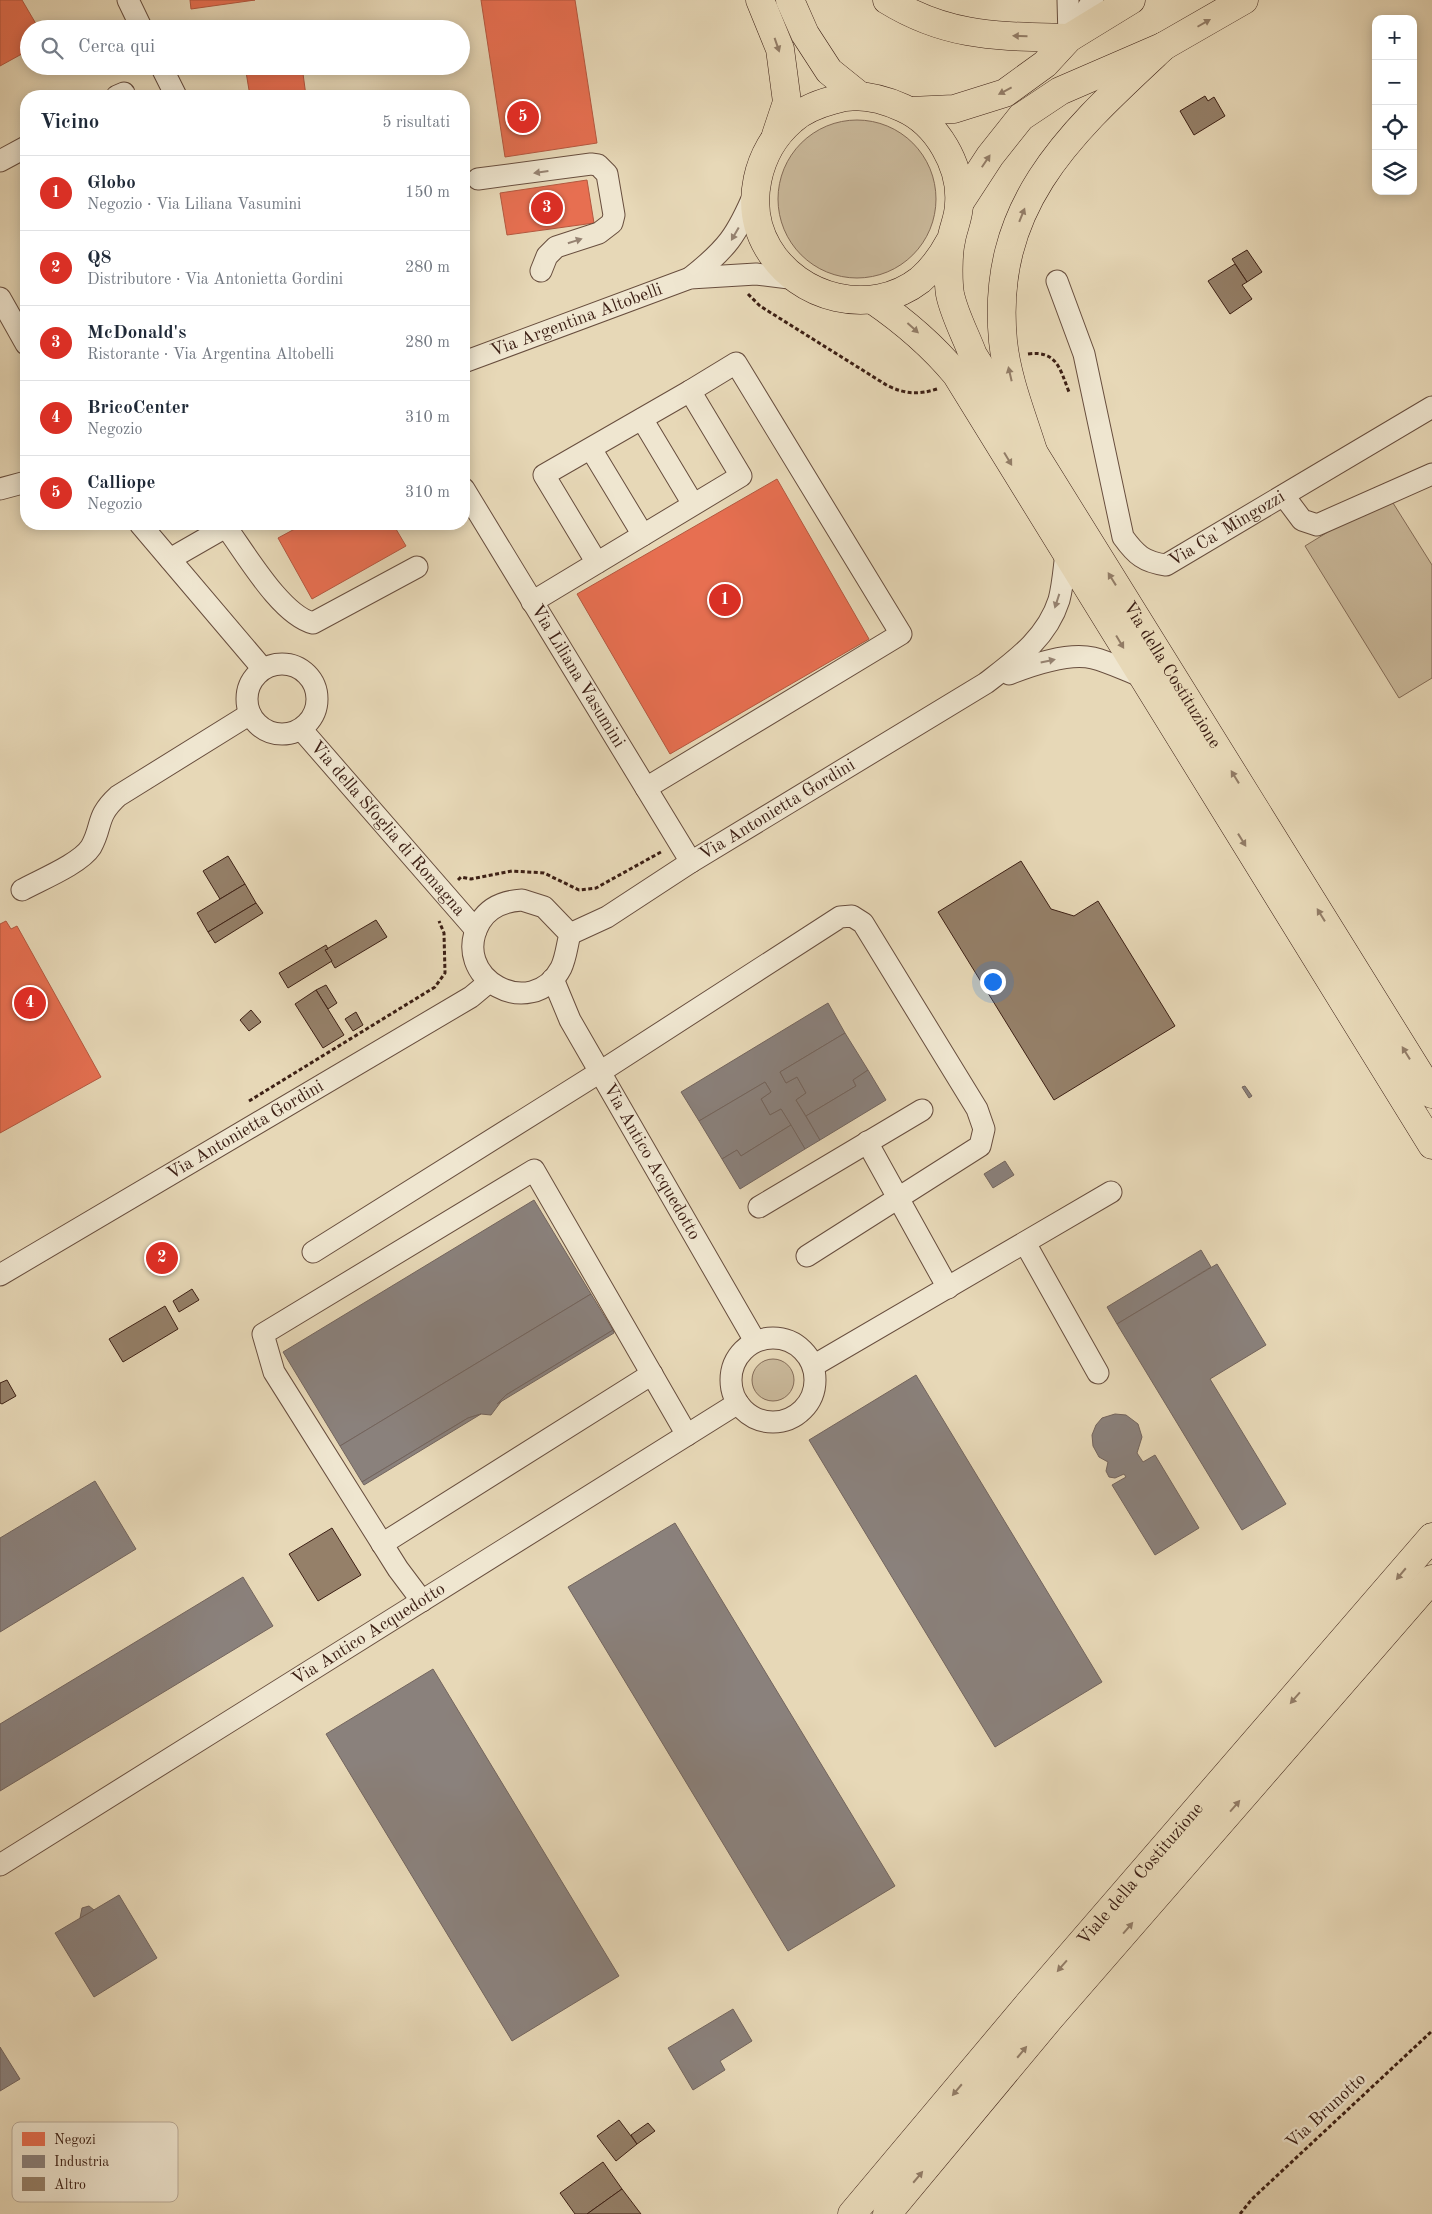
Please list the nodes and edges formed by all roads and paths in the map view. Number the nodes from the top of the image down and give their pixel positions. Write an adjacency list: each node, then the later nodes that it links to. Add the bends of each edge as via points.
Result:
1 (128, 0): 9 (street)
2 (760, 0): 16 (main road, one-way to 16, via 780,49 787,102)
3 (790, 0): 14 (main road, via 805,34 829,72)
4 (887, 0): 10 (main road, one-way to 4, via 969,33 910,14)
5 (1068, 0): 10 (street)
6 (1093, 0): 10 (street)
7 (1131, 0): 10 (main road)
8 (1244, 0): 11 (main road, one-way to 8)
9 (138, 20)
10 (1069, 38): 15 (main road, one-way to 15, via 1045,64 1005,93 954,109)
11 (1164, 46): 21 (main road, one-way to 11, via 1020,117 1060,91); 35 (main road, one-way to 11, via 1003,343 1004,278 1012,240 1031,193 1072,134)
12 (166, 75): 13 (street)
13 (173, 90)
14 (860, 96): 15 (main road, via 886,100); 16 (main road, via 836,98 814,106 793,119)
15 (910, 111): 21 (main road, via 938,135 955,166)
16 (776, 136): 20 (main road, via 762,162)
17 (20, 150): 18 (street)
18 (0, 161)
19 (478, 179): 23 (street, one-way to 19, via 556,247 599,233 612,223 614,215 607,174 598,165 591,164)
20 (755, 190): 24 (street, Via Argentina Altobelli, one-way to 24, via 729,244); 25 (main road, via 757,219 767,247 786,272)
21 (960, 202): 22 (main road)
22 (950, 241): 28 (main road, via 937,263 919,280 897,293); 35 (main road, Via della Costituzione, via 950,294 973,355)
23 (540, 271)
24 (690, 278): 25 (street, Via Argentina Altobelli, via 756,274); 30 (street, Via Argentina Altobelli)
25 (797, 279): 28 (main road, via 812,290 842,299)
26 (1057, 281): 39 (street, Via Ca' Mingozzi, via 1084,354 1123,537 1134,552 1150,563 1166,565)
27 (0, 298): 29 (street)
28 (873, 300): 46 (main road, one-way to 46, via 907,323 956,374)
29 (20, 333)
30 (470, 360)
31 (690, 391): 33 (street); 41 (street, via 741,476); 56 (street, via 736,363 900,634)
32 (1432, 407): 39 (street, Via Ca' Mingozzi)
33 (642, 419): 34 (street); 41 (street)
34 (591, 448): 45 (street); 48 (street, via 544,475)
35 (1034, 454): 66 (main road, Via della Costituzione, one-way to 35)
36 (1432, 474): 39 (street, via 1317,525 1302,520)
37 (20, 484): 38 (street)
38 (0, 489)
39 (1284, 496)
40 (470, 500): 50 (street, Via Liliana Vasumini)
41 (693, 504): 45 (street)
42 (145, 530): 47 (street)
43 (219, 530): 47 (street)
44 (231, 530): 49 (street, via 284,606 302,620 313,623)
45 (643, 535): 48 (street)
46 (1066, 553): 52 (main road, one-way to 52); 53 (street, Via Antonietta Gordini, one-way to 53, via 1059,600 1046,628 1026,652)
47 (170, 559): 51 (street)
48 (597, 563): 50 (street)
49 (417, 567)
50 (532, 602): 56 (street, Via Liliana Vasumini)
51 (264, 669): 54 (street, via 256,676 247,694); 55 (street, via 285,663 305,672 312,680 317,690 316,707 310,722)
52 (1141, 676): 53 (street, Via Antonietta Gordini, one-way to 52, via 1032,665 1062,658 1092,657); 70 (main road, one-way to 70)
53 (986, 683): 58 (street, Via Antonietta Gordini)
54 (250, 714): 55 (street, via 257,723 272,732 290,733); 59 (street, via 118,796 105,808 91,847 80,858)
55 (301, 729): 60 (street, Via della Sfoglia di Romagna)
56 (646, 788): 57 (street, Via Liliana Vasumini)
57 (679, 842): 58 (street, Via Liliana Vasumini); 60 (path, via 596,888 579,890 544,873 512,871 471,879 461,877)
58 (691, 862): 62 (street, Via Antonietta Gordini, via 607,917)
59 (22, 890)
60 (447, 896): 61 (street, Via della Sfoglia di Romagna); 67 (path, via 435,913 444,933 446,950 445,974 435,987)
61 (476, 930): 62 (street, via 482,919 495,908 522,900 544,907); 64 (street, via 475,961)
62 (570, 934): 63 (street, via 562,967)
63 (553, 979): 64 (street, via 542,988 514,993); 65 (street, Via Antico Acquedotto, via 570,1020)
64 (489, 982): 77 (street, Via Antonietta Gordini, via 471,997)
65 (600, 1072): 72 (street, via 840,918 852,916 863,923 977,1109 984,1129 980,1146); 75 (street); 79 (street, Via Antico Acquedotto)
66 (1432, 1094)
67 (246, 1103)
68 (922, 1110): 69 (street)
69 (867, 1142): 72 (street); 73 (street)
70 (1432, 1145)
71 (1112, 1192): 74 (street)
72 (898, 1199): 76 (street); 78 (street)
73 (759, 1207)
74 (1025, 1243): 78 (street); 81 (street)
75 (313, 1252)
76 (807, 1256)
77 (0, 1275)
78 (948, 1288): 80 (street)
79 (755, 1341): 80 (street, via 783,1338 807,1354); 83 (street, via 743,1350 733,1368 732,1390)
80 (813, 1366): 83 (street, via 816,1380 807,1405 786,1420 772,1422 753,1416)
81 (1098, 1373)
82 (652, 1374): 84 (street); 86 (street); 86 (street, via 534,1170 263,1334 274,1372)
83 (738, 1403): 84 (street, Via Antico Acquedotto)
84 (687, 1435): 88 (street, Via Antico Acquedotto)
85 (1432, 1537): 91 (main road, Viale della Costituzione, one-way to 91, via 1031,2001)
86 (382, 1544): 88 (street)
87 (1432, 1579): 92 (main road, Viale della Costituzione, one-way to 87, via 1050,2018)
88 (422, 1601): 89 (street, Via Antico Acquedotto)
89 (0, 1865)
90 (1432, 2030): 93 (path, Via Brunotto, via 1252,2199)
91 (852, 2214)
92 (887, 2214)
93 (1240, 2214)

